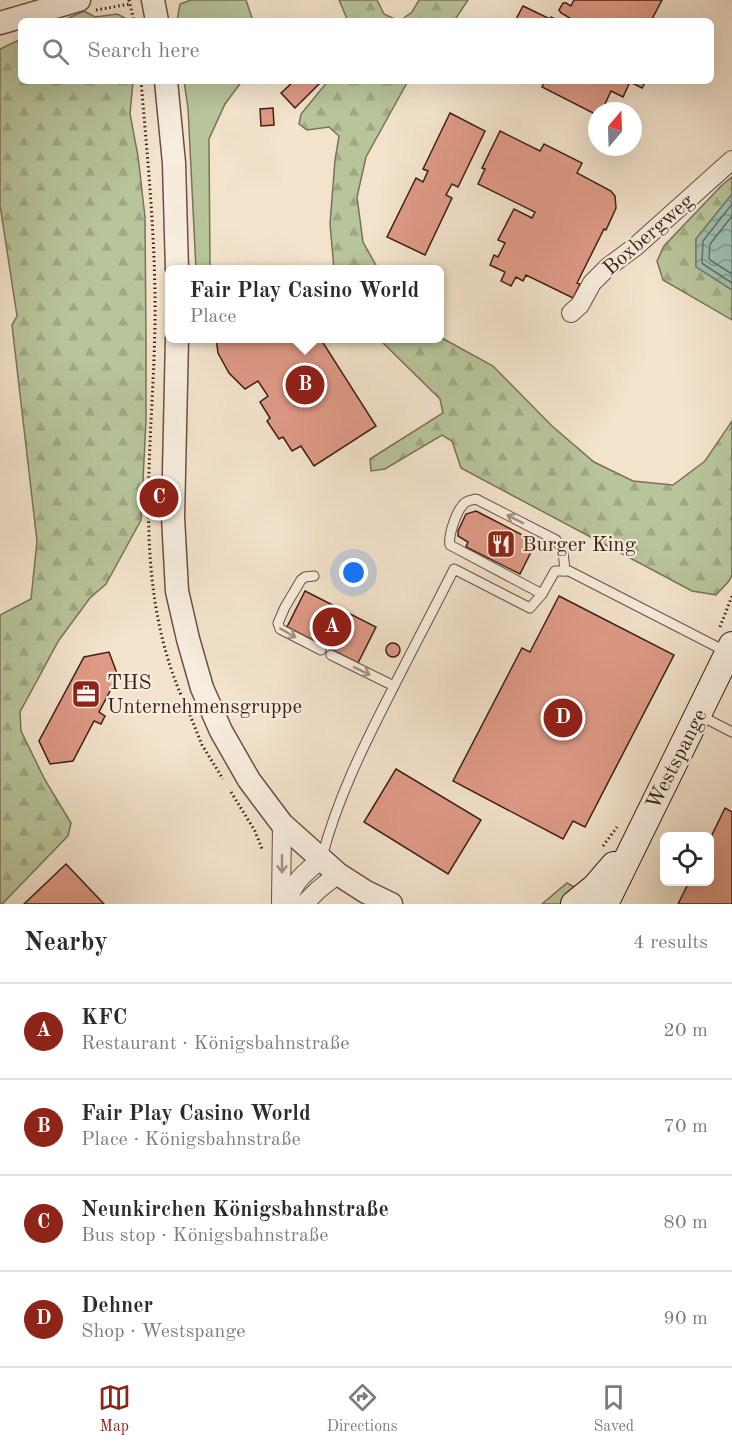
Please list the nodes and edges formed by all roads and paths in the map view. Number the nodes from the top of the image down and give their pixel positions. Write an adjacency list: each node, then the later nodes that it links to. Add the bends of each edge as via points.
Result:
1 (153, 0): 6 (street)
2 (129, 2): 3 (path, via 93,10); 5 (path)
3 (85, 3): 4 (street)
4 (21, 18)
5 (133, 18)
6 (156, 18)
7 (18, 19): 8 (street)
8 (0, 23)
9 (166, 84): 11 (street, via 174,163)
10 (732, 160): 12 (street, Boxbergweg, via 608,267)
11 (177, 265)
12 (571, 313)
13 (177, 343): 23 (street, via 173,517 177,591 202,688 221,731 249,780)
14 (565, 571): 16 (lane, via 555,571); 16 (lane, one-way to 16, via 563,551 556,540 476,499 465,502 457,514 450,545); 17 (lane)
15 (314, 576): 18 (lane, one-way to 18, via 301,579 278,622 280,629)
16 (542, 594): 20 (lane, via 530,608 454,569)
17 (730, 649): 21 (main road, Westspange)
18 (321, 650)
19 (331, 655): 20 (lane, one-way to 20)
20 (394, 686): 25 (lane, via 348,779 329,829)
21 (699, 715): 22 (lane); 24 (main road, Westspange)
22 (732, 732)
23 (282, 824): 25 (street); 26 (street, one-way to 26)
24 (636, 840): 29 (main road, via 595,887); 30 (main road, Westspange)
25 (330, 867): 26 (street, via 303,874); 27 (street, via 318,890); 28 (street)
26 (283, 904)
27 (304, 904)
28 (391, 904)
29 (574, 904)
30 (605, 904)

